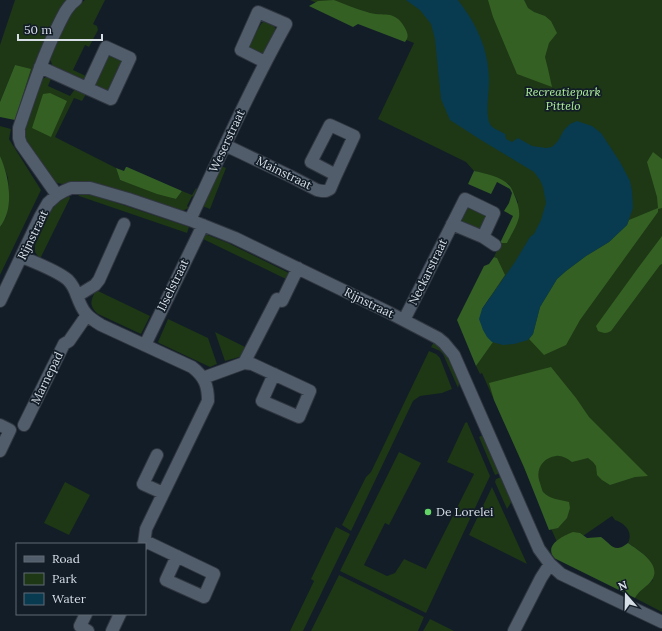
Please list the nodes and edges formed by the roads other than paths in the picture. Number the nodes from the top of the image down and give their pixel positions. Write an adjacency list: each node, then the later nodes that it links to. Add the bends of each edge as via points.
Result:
1 (76, 0): 3 (street, via 64,14)
2 (265, 62): 5 (street, Weserstraat)
3 (40, 67): 4 (street); 7 (street, via 19,128 19,138)
4 (87, 88)
5 (225, 145): 6 (street, Mainstraat, via 317,190 330,189); 8 (street, Weserstraat)
6 (336, 176)
7 (57, 195): 8 (street, Rijnstraat, via 71,188 90,188); 14 (street, Rijnstraat, via 48,203)
8 (190, 220): 11 (street, Rijnstraat)
9 (124, 224): 16 (street, via 99,280)
10 (452, 224): 12 (street, Neckarstraat); 12 (street, Neckarstraat, via 465,199 494,213); 19 (street, Neckarstraat)
11 (203, 225): 15 (street, Rijnstraat); 20 (street, IJselstraat)
12 (483, 236): 13 (street, Neckarstraat)
13 (495, 245)
14 (22, 256): 16 (street, via 60,274 73,286); 17 (street, Rijnstraat)
15 (298, 268): 19 (street, Rijnstraat); 21 (street, via 282,301 277,299)
16 (78, 296): 18 (street)
17 (0, 301)
18 (87, 315): 20 (street, via 101,325); 25 (street, Marnepad, via 69,341 64,344)
19 (404, 320): 32 (street, Rijnstraat, via 438,338 454,355 539,549)
20 (144, 345): 23 (street, via 192,368)
21 (244, 363): 22 (street); 23 (street)
22 (274, 374)
23 (204, 378): 28 (street, via 208,401)
24 (0, 425): 26 (street, via 10,430)
25 (24, 425)
26 (0, 451)
27 (158, 455): 28 (street, via 143,484)
28 (163, 493): 29 (street, via 146,529)
29 (144, 543)
30 (146, 544): 31 (street)
31 (177, 556)
32 (550, 564): 35 (street, Rijnstraat, via 561,574); 38 (street)
33 (86, 615): 36 (street, via 80,626)
34 (120, 615): 37 (street)
35 (662, 622)
36 (88, 631)
37 (112, 631)
38 (514, 631)

